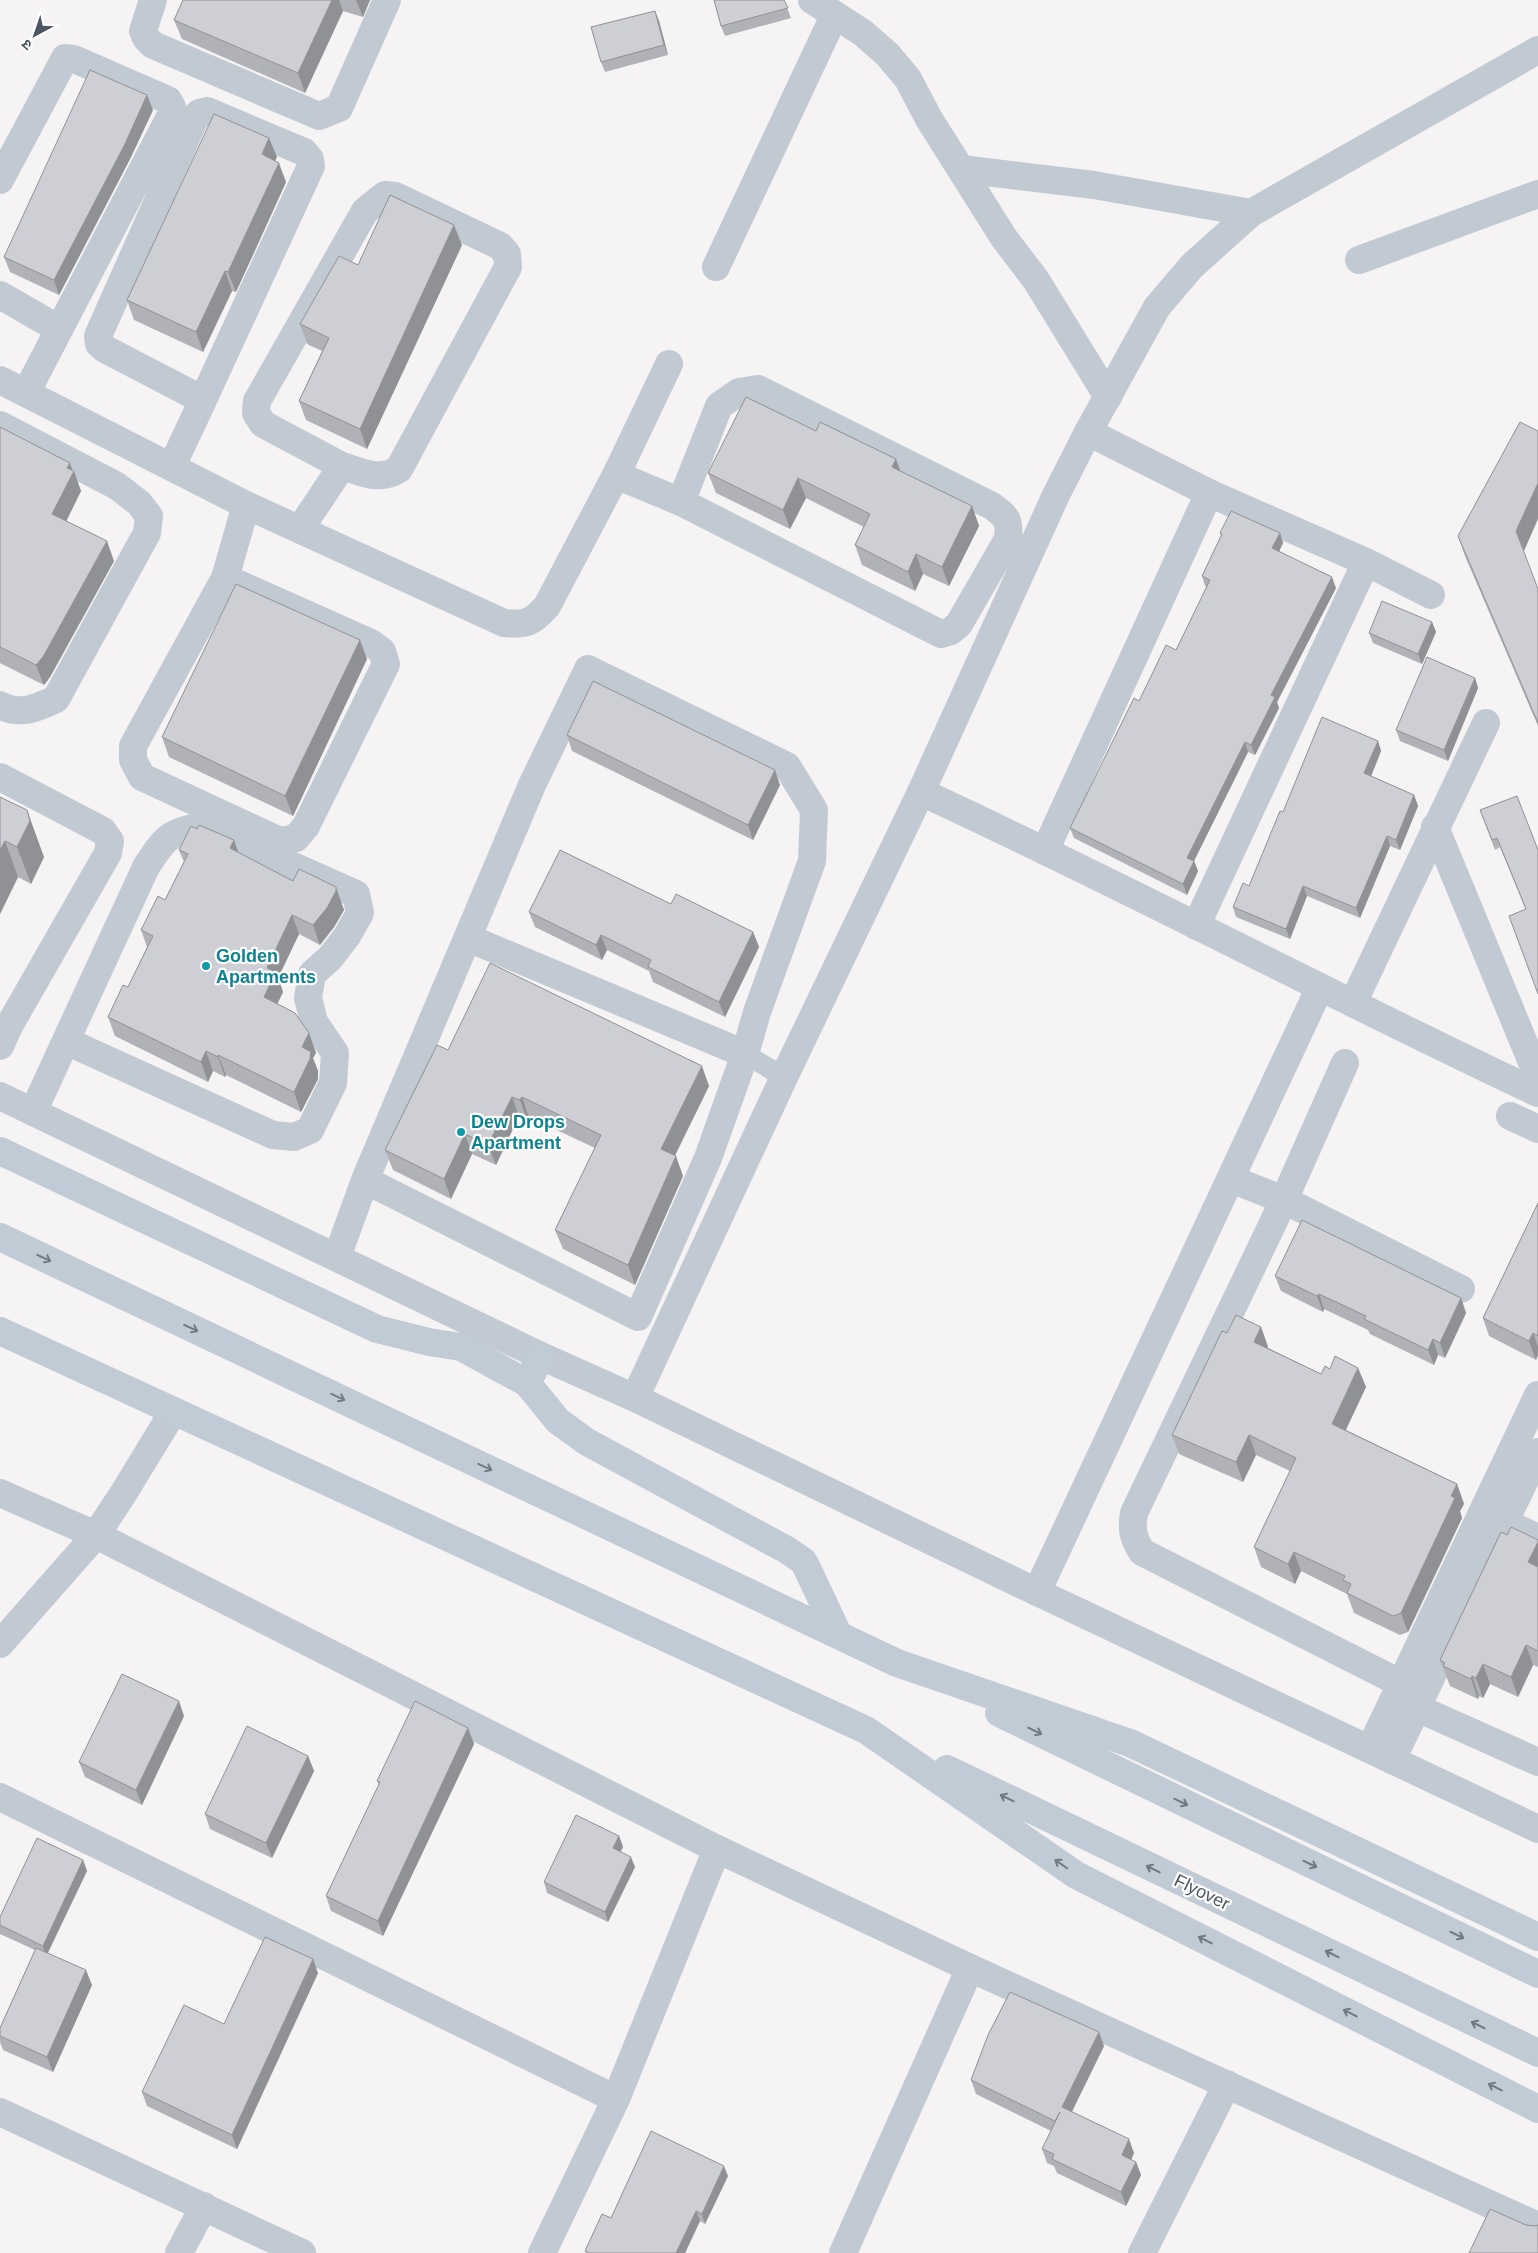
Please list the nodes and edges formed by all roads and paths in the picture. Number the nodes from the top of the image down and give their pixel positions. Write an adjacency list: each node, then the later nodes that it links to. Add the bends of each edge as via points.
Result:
1 (153, 0): 2 (street, via 143,31 153,45 319,116 339,108)
2 (387, 0)
3 (812, 0): 4 (street)
4 (834, 16): 6 (street, via 863,33 903,73); 11 (street)
5 (1538, 50): 9 (street)
6 (961, 169): 9 (street, via 1094,185); 17 (street, via 1004,238 1036,280)
7 (0, 180): 13 (street, via 65,58 168,100 172,107 171,115)
8 (1538, 194): 10 (street)
9 (1250, 213): 17 (street, via 1192,266 1157,307)
10 (1359, 260)
11 (716, 267)
12 (0, 295): 13 (street)
13 (59, 329): 16 (street)
14 (669, 364): 23 (street)
15 (0, 380): 16 (street)
16 (26, 393): 21 (street)
17 (1108, 397): 20 (street)
18 (203, 400): 18 (street, via 105,350 99,344 98,336 194,120 199,113 207,111 304,152 311,166); 21 (street)
19 (0, 425): 31 (street, via 117,486 139,503 149,516 147,533 56,699 36,709 18,712)
20 (1088, 432): 24 (street); 34 (street, via 1056,495)
21 (172, 466): 26 (street)
22 (342, 466): 22 (street, via 380,477 399,470 508,267 506,254 500,246 395,196 385,195 365,211 257,401 256,413 263,424); 27 (street)
23 (616, 474): 25 (street); 27 (street, via 547,606 536,618 521,624 504,623)
24 (1209, 493): 28 (street); 36 (street)
25 (680, 502): 25 (street, via 941,634 959,624 1008,539 1006,516 992,506 758,389 739,392 719,406)
26 (246, 505): 27 (street); 29 (street)
27 (300, 529)
28 (1366, 562): 30 (street); 37 (street)
29 (225, 578): 29 (street, via 371,643 382,651 386,664 306,826 296,838 280,841 142,778 133,760 133,746)
30 (1431, 595)
31 (0, 705)
32 (1486, 723): 35 (street)
33 (0, 777): 41 (street, via 103,831 110,841 108,853)
34 (921, 792): 36 (street); 45 (street)
35 (1435, 827): 40 (street); 46 (street)
36 (1045, 851): 37 (street)
37 (1196, 926): 39 (street)
38 (468, 938): 43 (street); 43 (street, via 532,785 588,669 787,766 814,810 812,861); 54 (street)
39 (1320, 987): 40 (street); 53 (street)
40 (1353, 1003): 47 (street)
41 (3, 1031)
42 (66, 1041): 42 (street, via 146,868 160,846 180,830 203,826 356,894 360,913 348,936 312,974 308,998 314,1022 335,1053 333,1083 310,1130 294,1137 273,1135); 49 (street)
43 (745, 1054): 45 (lane); 54 (street, via 708,1158 638,1317)
44 (1345, 1063): 55 (street)
45 (784, 1077): 63 (street)
46 (1538, 1077)
47 (1538, 1092)
48 (0, 1096): 49 (street)
49 (32, 1112): 57 (street)
50 (1510, 1116): 51 (street)
51 (1538, 1129)
52 (0, 1151): 61 (main road, via 378,1329 461,1347)
53 (1231, 1179): 55 (street); 70 (street)
54 (365, 1180): 57 (street)
55 (1284, 1200): 58 (street); 74 (street, via 1134,1513 1131,1526 1134,1539 1142,1552)
56 (0, 1237): 71 (main road, one-way to 71)
57 (337, 1256): 60 (street)
58 (1461, 1289)
59 (0, 1331): 64 (main road)
60 (541, 1356): 61 (main road); 63 (street)
61 (527, 1384): 71 (main road, via 548,1410 580,1437 803,1561)
62 (1538, 1395): 74 (street)
63 (635, 1398): 70 (street)
64 (173, 1412): 68 (street); 76 (main road)
65 (1538, 1452): 67 (street)
66 (0, 1493): 68 (street)
67 (1506, 1523): 69 (street); 75 (street)
68 (96, 1535): 72 (street); 81 (street)
69 (1538, 1538)
70 (1038, 1592): 77 (street)
71 (838, 1634): 73 (main road)
72 (0, 1644)
73 (897, 1663): 82 (main road, via 1130,1743); 84 (main road, one-way to 84)
74 (1402, 1684): 77 (street)
75 (1415, 1707): 77 (street); 78 (street)
76 (866, 1730): 85 (main road, Flyover, one-way to 76); 88 (main road, one-way to 76, via 1076,1875)
77 (1381, 1754): 80 (street)
78 (1538, 1762)
79 (0, 1797): 87 (street)
80 (1538, 1829)
81 (717, 1848): 83 (street); 87 (street)
82 (1538, 1937)
83 (970, 1968): 86 (street); 95 (street)
84 (1538, 1974)
85 (1538, 2054)
86 (1227, 2084): 91 (street); 96 (street)
87 (616, 2099): 94 (street)
88 (1538, 2108)
89 (0, 2112): 90 (street)
90 (204, 2206): 92 (street); 93 (street)
91 (1538, 2226)
92 (179, 2253)
93 (302, 2253)
94 (542, 2253)
95 (843, 2253)
96 (1142, 2253)

